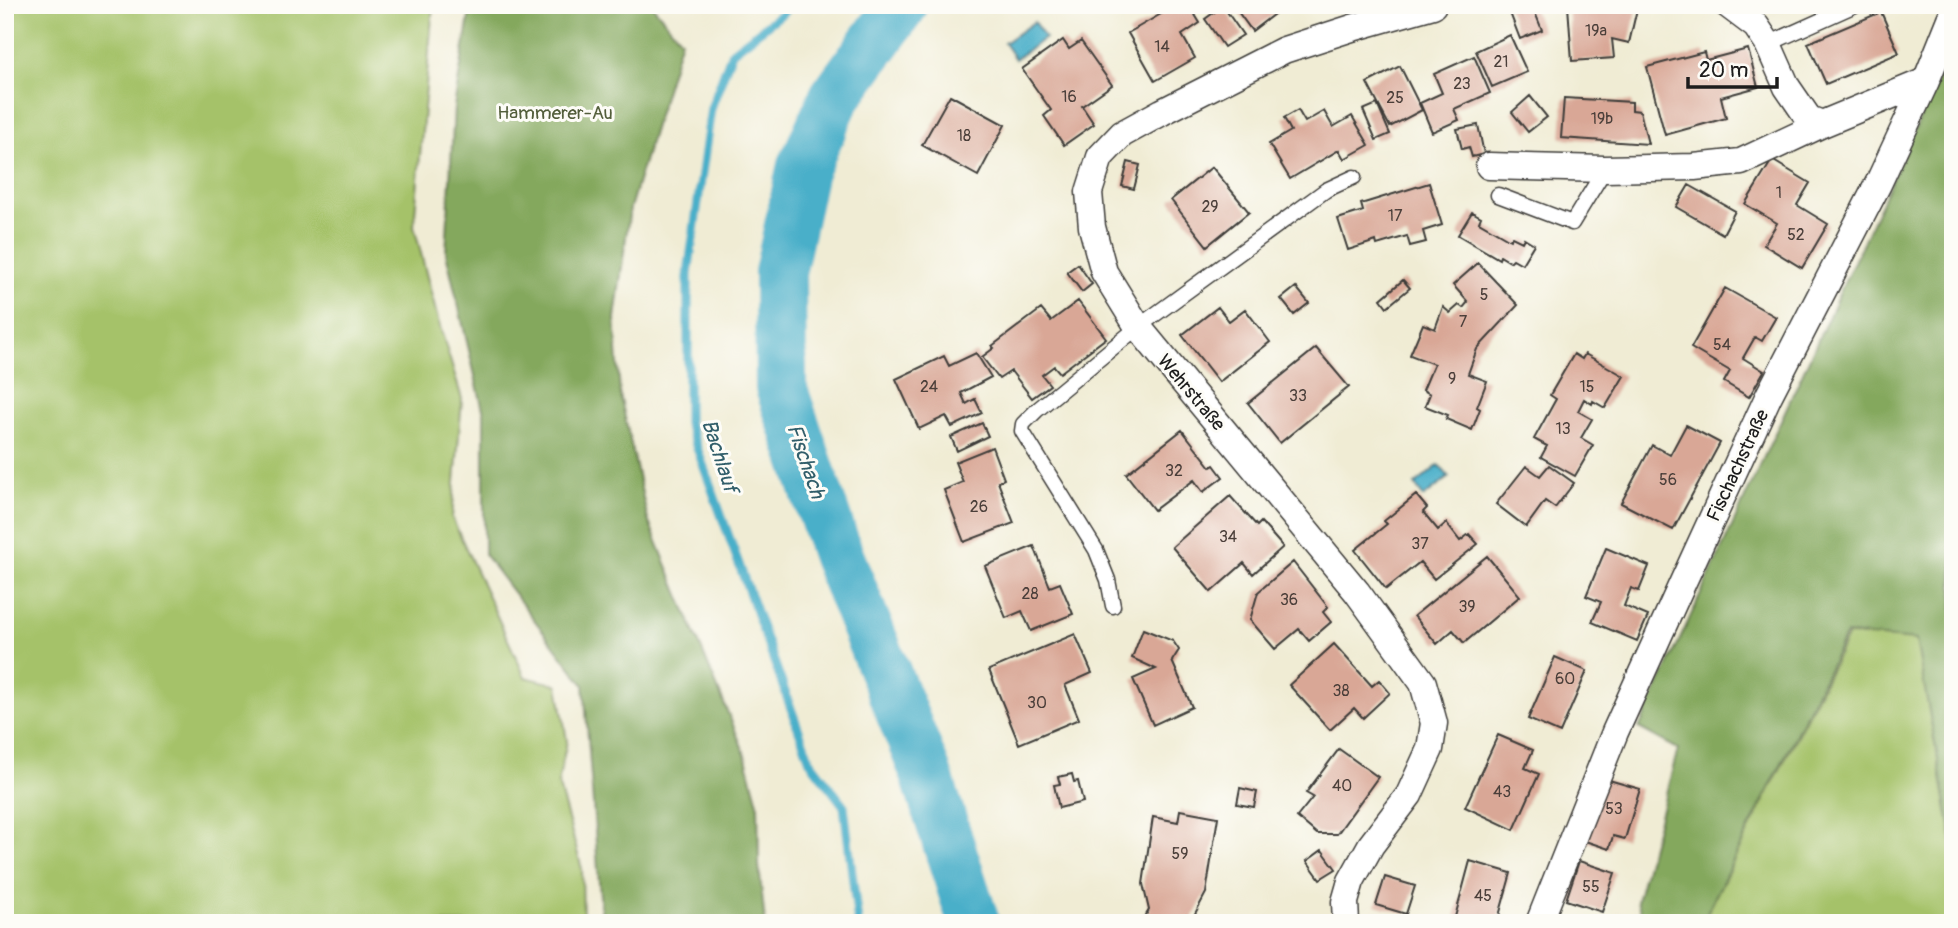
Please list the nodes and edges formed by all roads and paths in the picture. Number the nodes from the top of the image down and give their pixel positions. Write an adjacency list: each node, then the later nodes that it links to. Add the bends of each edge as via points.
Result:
1 (1433, 5): 12 (street, Wehrstraße, via 1284,50 1122,134 1100,157 1089,192 1092,227 1104,272)
2 (1728, 5): 5 (street, via 1756,26)
3 (1855, 5): 5 (lane)
4 (1953, 14): 6 (street, Fischachstraße)
5 (1768, 44): 7 (street, via 1787,87 1809,119)
6 (1926, 80): 7 (street); 15 (street, Fischachstraße, via 1769,395 1683,582 1615,732)
7 (1822, 124): 9 (street, via 1741,162)
8 (1489, 166): 9 (street)
9 (1605, 169): 11 (lane, via 1572,223)
10 (1354, 177): 12 (lane, via 1326,190)
11 (1498, 195)
12 (1138, 327): 13 (lane, via 1037,410 1022,431 1096,550); 14 (street, Wehrstraße, via 1357,592 1423,683 1434,723 1430,749 1409,795 1371,845 1351,881)
13 (1114, 606)
14 (1346, 923)
15 (1539, 923)

